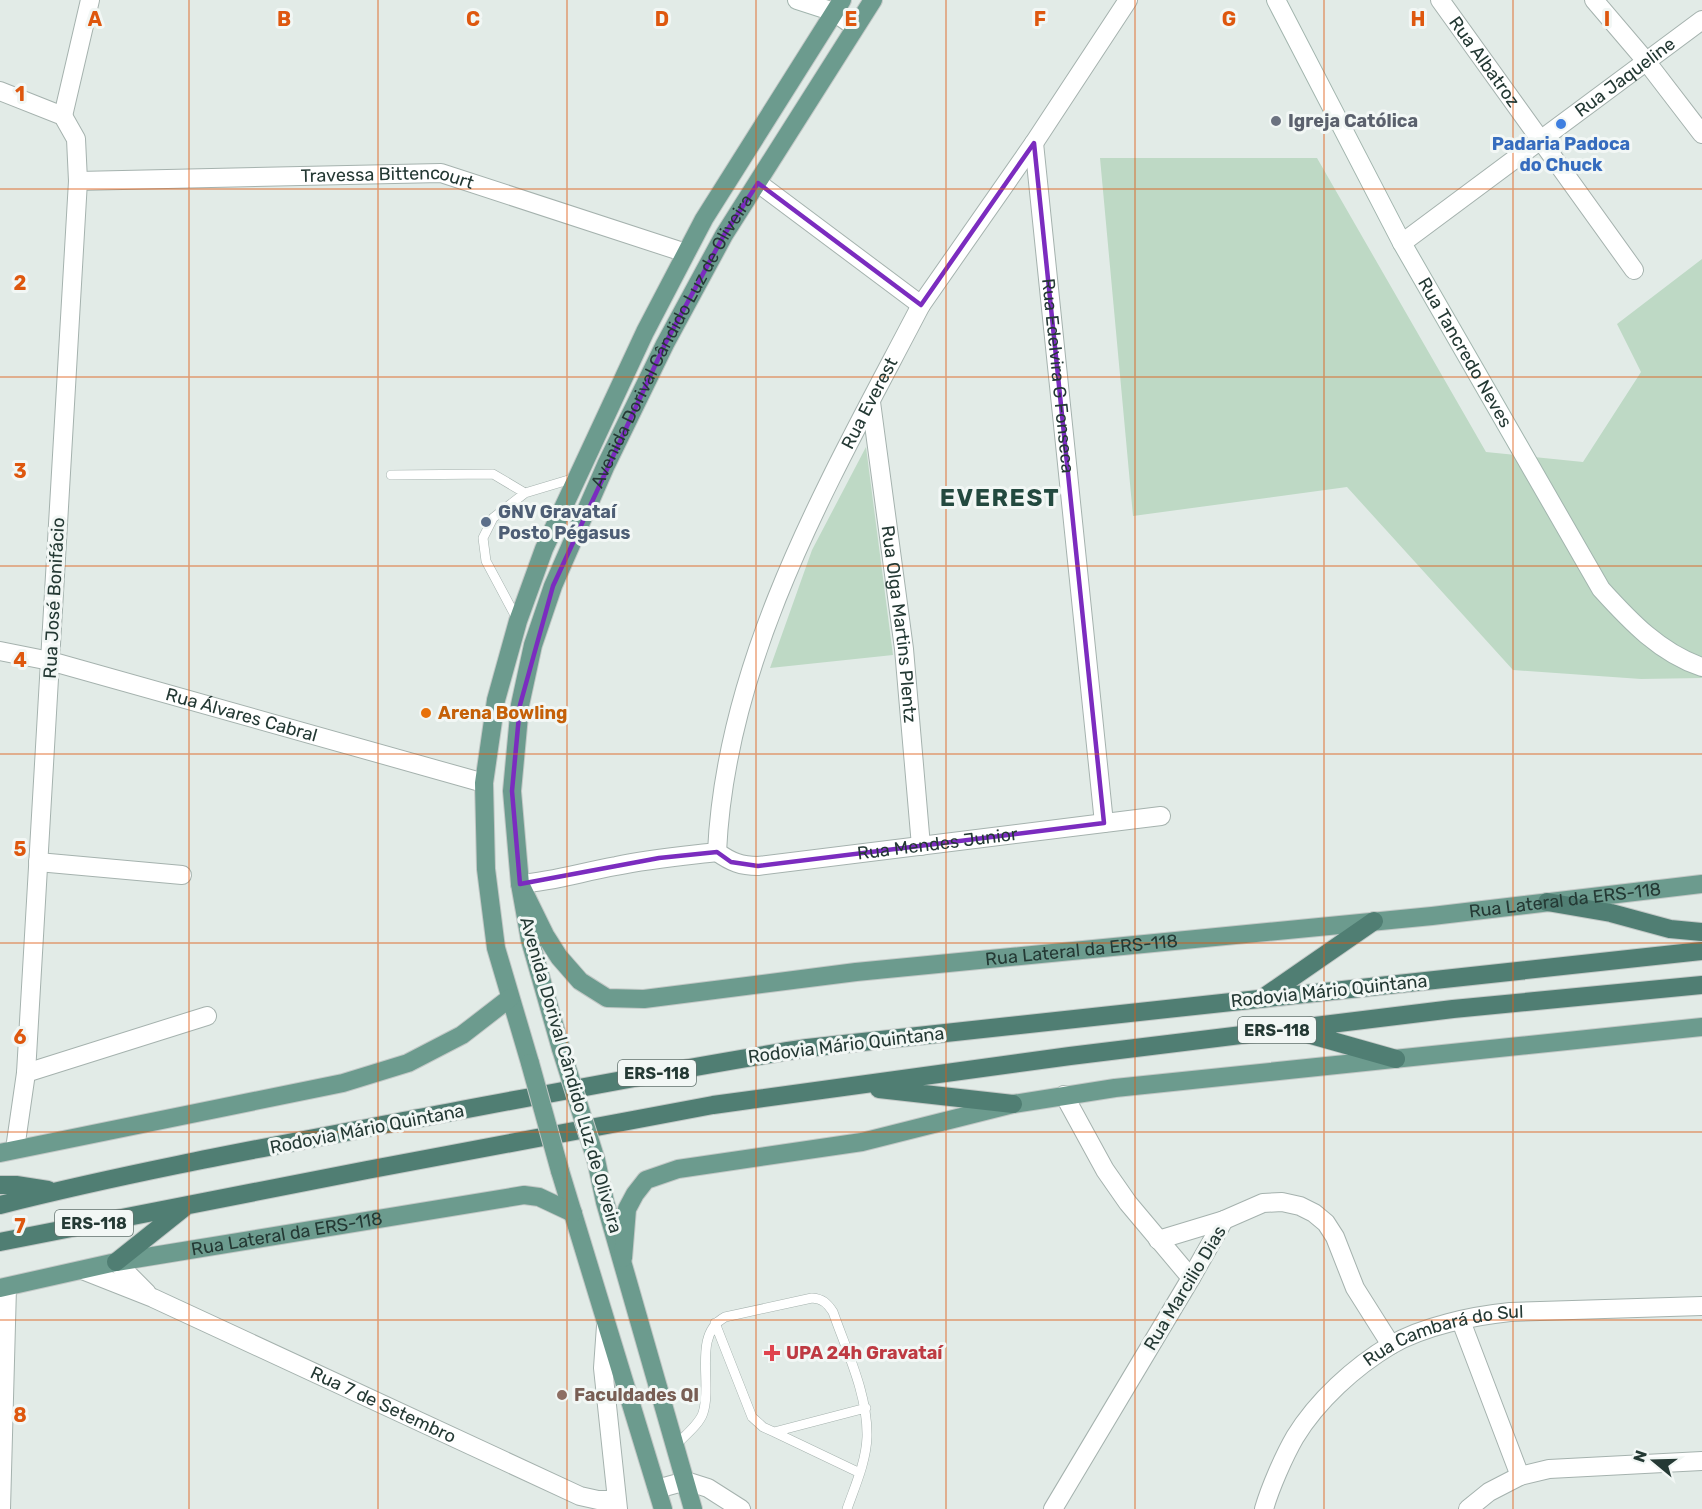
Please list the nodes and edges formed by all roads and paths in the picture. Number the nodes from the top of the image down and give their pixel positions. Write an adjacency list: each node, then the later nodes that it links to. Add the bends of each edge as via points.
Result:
1 (90, 0): 13 (street)
2 (797, 0): 8 (street)
3 (873, 0): 10 (main road, Avenida Dorival Cândido Luz de Oliveira)
4 (1128, 0): 16 (street, Rua Everest)
5 (1276, 0): 19 (street, Rua Tancredo Neves)
6 (1440, 0): 15 (street, Rua Albatroz)
7 (1594, 0): 11 (street)
8 (838, 6): 10 (street); 20 (main road, Avenida Dorival Cândido Luz de Oliveira)
9 (1702, 20): 11 (street, Rua Jaqueline)
10 (855, 27): 18 (main road, Avenida Dorival Cândido Luz de Oliveira)
11 (1646, 61): 14 (street); 15 (street, Rua Jaqueline)
12 (0, 91): 13 (street)
13 (63, 116): 17 (street, Rua José Bonifácio, via 76,139)
14 (1702, 134)
15 (1540, 140): 19 (street, Rua Jaqueline); 21 (street, Rua Albatroz)
16 (1034, 143): 22 (street, Rua Everest); 33 (street, Rua Edelvira G Fonseca)
17 (78, 181): 20 (street, Travessa Bittencourt, via 441,173); 29 (street, Rua José Bonifácio)
18 (758, 183): 22 (street); 38 (main road, Avenida Dorival Cândido Luz de Oliveira, via 724,235 665,344 606,465 533,645 520,705 512,791)
19 (1402, 243): 30 (street, Rua Tancredo Neves, via 1600,589 1639,630 1683,660)
20 (686, 253): 25 (main road, Avenida Dorival Cândido Luz de Oliveira)
21 (1634, 270)
22 (921, 305): 23 (street, Rua Everest)
23 (871, 402): 34 (street, Rua Olga Martins Plentz, via 904,649); 35 (street, Rua Everest, via 809,525 770,616 725,769)
24 (391, 475): 26 (lane, via 493,474)
25 (576, 478): 26 (lane); 27 (main road, Avenida Dorival Cândido Luz de Oliveira)
26 (525, 493): 27 (lane, via 492,518 483,538 486,561)
27 (518, 621): 31 (main road, Avenida Dorival Cândido Luz de Oliveira, via 496,700)
28 (0, 651): 29 (street, Rua Álvares Cabral)
29 (50, 661): 31 (street, Rua Álvares Cabral); 36 (street, Rua José Bonifácio)
30 (1702, 667)
31 (484, 783): 46 (main road, Avenida Dorival Cândido Luz de Oliveira, via 486,869 496,948)
32 (1161, 816): 33 (street, Rua Mendes Junior)
33 (1104, 823): 34 (street, Rua Mendes Junior)
34 (921, 846): 35 (street, Rua Mendes Junior, via 758,866 731,862)
35 (717, 852): 38 (street, via 659,858)
36 (38, 862): 37 (street); 51 (street, Rua José Bonifácio)
37 (182, 875)
38 (520, 884): 41 (main road, Rua Lateral da ERS-118, via 559,957 579,981 607,998 644,999 856,972); 64 (main road, Avenida Dorival Cândido Luz de Oliveira, bridge, via 530,940)
39 (1702, 884): 40 (main road, Rua Lateral da ERS-118)
40 (1547, 902): 41 (main road, Rua Lateral da ERS-118); 42 (highway, via 1670,929)
41 (1374, 921): 45 (highway)
42 (1702, 932)
43 (1702, 951): 45 (highway, Rodovia Mário Quintana / ERS-118)
44 (1702, 985): 49 (highway, Rodovia Mário Quintana / ERS-118)
45 (1264, 997): 57 (highway, Rodovia Mário Quintana / ERS-118, via 807,1048 709,1063)
46 (510, 998): 55 (main road, via 462,1035 408,1063 343,1083); 60 (main road, Avenida Dorival Cândido Luz de Oliveira, bridge)
47 (207, 1016): 51 (street)
48 (1702, 1027): 50 (main road)
49 (1289, 1029): 50 (highway); 52 (highway, Rodovia Mário Quintana / ERS-118)
50 (1396, 1059): 53 (main road)
51 (26, 1073): 55 (street, Rua José Bonifácio)
52 (854, 1087): 54 (highway); 58 (highway, Rodovia Mário Quintana / ERS-118, via 713,1105)
53 (1064, 1095): 54 (main road); 62 (street, via 1105,1170)
54 (1013, 1104): 64 (main road, via 862,1142 678,1169 646,1180 627,1209)
55 (8, 1142)
56 (0, 1185): 57 (highway)
57 (56, 1191): 59 (highway, Rodovia Mário Quintana / ERS-118)
58 (188, 1204): 63 (highway, Rodovia Mário Quintana / ERS-118); 65 (highway)
59 (0, 1205)
60 (573, 1213): 65 (main road, Rua Lateral da ERS-118, via 539,1197 524,1195); 73 (main road, Avenida Dorival Cândido Luz de Oliveira)
61 (1224, 1220): 62 (street); 67 (street, Rua Marcilio Dias); 74 (street, Rua Marcilio Dias, via 1263,1203 1282,1202 1314,1213 1335,1238 1355,1288)
62 (1158, 1240): 67 (street)
63 (0, 1242)
64 (623, 1258): 77 (main road, Avenida Dorival Cândido Luz de Oliveira)
65 (116, 1262): 66 (main road, Rua Lateral da ERS-118); 69 (street, Rua 7 de Setembro)
66 (82, 1270): 68 (main road, Rua Lateral da ERS-118); 69 (street, Rua 7 de Setembro)
67 (1191, 1278): 89 (street, Rua Marcilio Dias)
68 (4, 1287): 84 (street)
69 (153, 1298): 83 (street, Rua 7 de Setembro, via 580,1496)
70 (1702, 1306): 71 (street, Rua Cambará do Sul, via 1510,1312)
71 (1461, 1321): 74 (street, Rua Cambará do Sul); 80 (street)
72 (715, 1323): 75 (lane, via 726,1317 820,1299 833,1312); 76 (lane, via 752,1417); 77 (lane, via 707,1343 706,1404 702,1417)
73 (606, 1326): 82 (main road, Avenida Dorival Cândido Luz de Oliveira); 83 (street, via 603,1368)
74 (1391, 1345): 90 (street, Rua Cambará do Sul, via 1339,1385 1315,1411 1295,1438)
75 (866, 1408): 76 (lane); 79 (lane, via 867,1440)
76 (774, 1432): 79 (lane)
77 (676, 1445): 81 (main road, Avenida Dorival Cândido Luz de Oliveira)
78 (1702, 1461): 80 (street, via 1577,1466)
79 (860, 1473): 88 (lane)
80 (1520, 1476): 91 (street, via 1489,1492)
81 (686, 1481): 82 (street); 86 (main road, Avenida Dorival Cândido Luz de Oliveira); 87 (street, via 708,1488)
82 (657, 1489): 85 (main road, Avenida Dorival Cândido Luz de Oliveira)
83 (617, 1505)
84 (1, 1509)
85 (663, 1509)
86 (693, 1509)
87 (741, 1509)
88 (847, 1509)
89 (1053, 1509)
90 (1264, 1509)
91 (1468, 1509)

